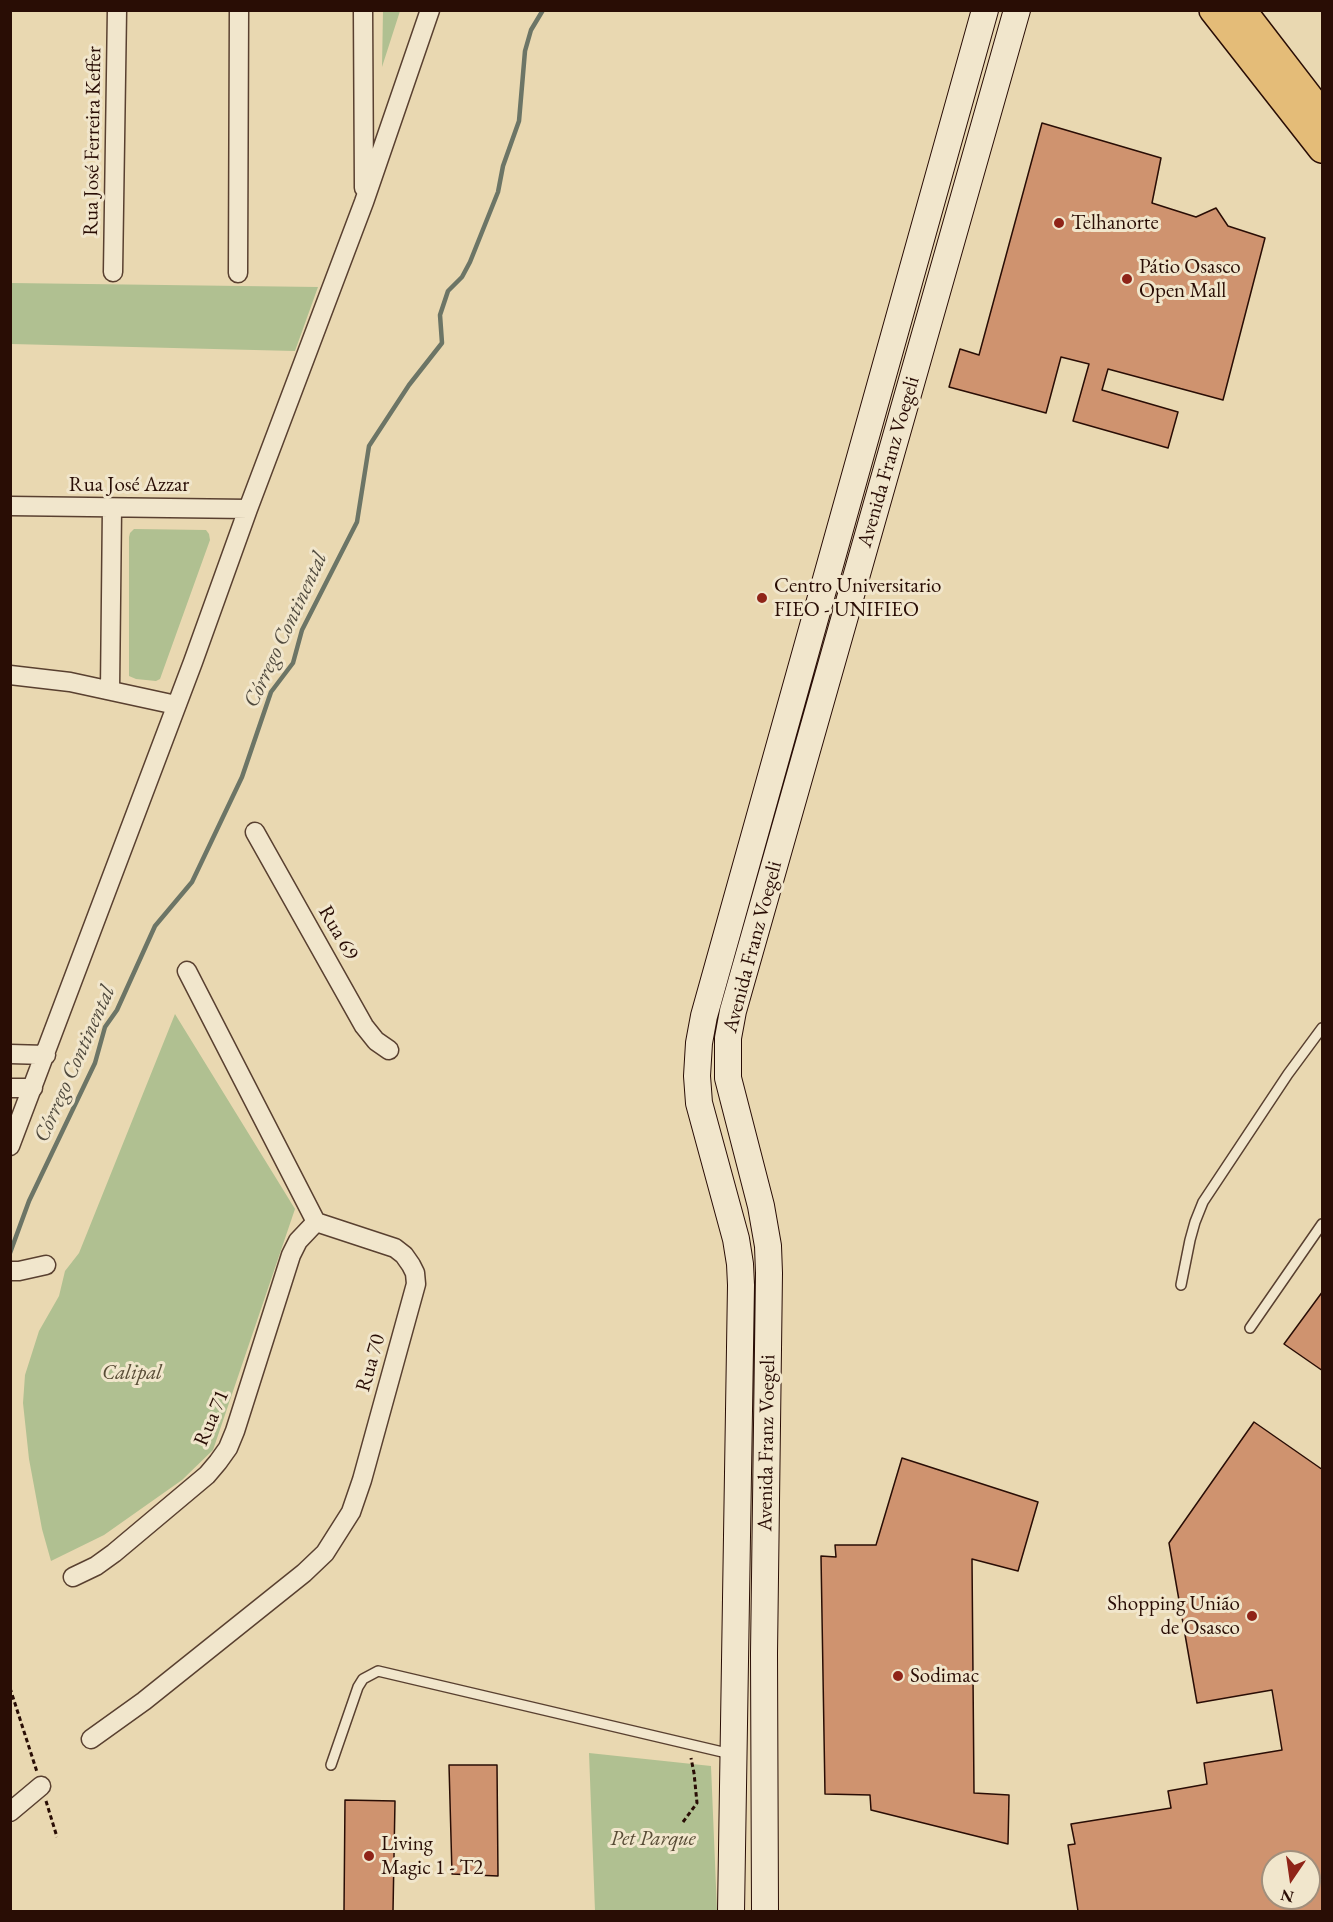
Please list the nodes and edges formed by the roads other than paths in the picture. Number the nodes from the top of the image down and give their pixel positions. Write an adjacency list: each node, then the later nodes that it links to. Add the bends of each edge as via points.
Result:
1 (117, 10): 12 (street, Rua José Ferreira Keffer)
2 (239, 10): 13 (street)
3 (363, 10): 11 (street)
4 (430, 10): 11 (street)
5 (1213, 10): 10 (main road)
6 (1242, 10): 9 (main road)
7 (983, 17): 8 (main road); 26 (main road, Avenida Franz Voegeli, via 704,1016)
8 (1014, 21): 29 (main road, Avenida Franz Voegeli, via 733,1011 728,1038)
9 (1323, 114)
10 (1323, 149)
11 (364, 202): 16 (street)
12 (113, 272)
13 (238, 273)
14 (10, 506): 15 (street, Rua José Azzar)
15 (112, 508): 16 (street, Rua José Azzar); 18 (street)
16 (248, 509): 19 (street)
17 (10, 675): 18 (street)
18 (110, 690): 19 (street)
19 (176, 705): 25 (street)
20 (255, 832): 23 (street, Rua 69, via 364,1026)
21 (187, 971): 32 (street)
22 (1323, 1028): 36 (lane, via 1203,1202 1192,1231)
23 (389, 1050)
24 (10, 1054): 25 (street)
25 (46, 1055): 28 (street)
26 (698, 1080): 29 (main road, via 711,1080); 30 (main road, Avenida Franz Voegeli)
27 (10, 1088): 28 (street)
28 (33, 1088): 31 (street)
29 (731, 1090): 30 (main road, via 725,1102); 39 (main road, Avenida Franz Voegeli, via 768,1246)
30 (702, 1116): 38 (main road, Avenida Franz Voegeli, via 736,1239)
31 (10, 1146)
32 (316, 1222): 40 (street, Rua 71, via 291,1255 235,1431 219,1462 114,1553); 41 (street, Rua 70, via 395,1248 415,1273 412,1299 351,1512 325,1553 304,1573)
33 (1323, 1224): 37 (lane)
34 (46, 1265): 35 (street)
35 (10, 1271)
36 (1181, 1285)
37 (1250, 1328)
38 (740, 1334): 39 (main road, via 747,1377 758,1393); 42 (main road, Avenida Franz Voegeli)
39 (767, 1398): 47 (main road, Avenida Franz Voegeli)
40 (73, 1577)
41 (91, 1739)
42 (733, 1754): 43 (lane, via 378,1671 363,1679 358,1687); 46 (main road, Avenida Franz Voegeli)
43 (331, 1765)
44 (41, 1785): 45 (street)
45 (10, 1812)
46 (731, 1886): 47 (main road); 48 (main road, Avenida Franz Voegeli)
47 (765, 1903)
48 (731, 1911)

